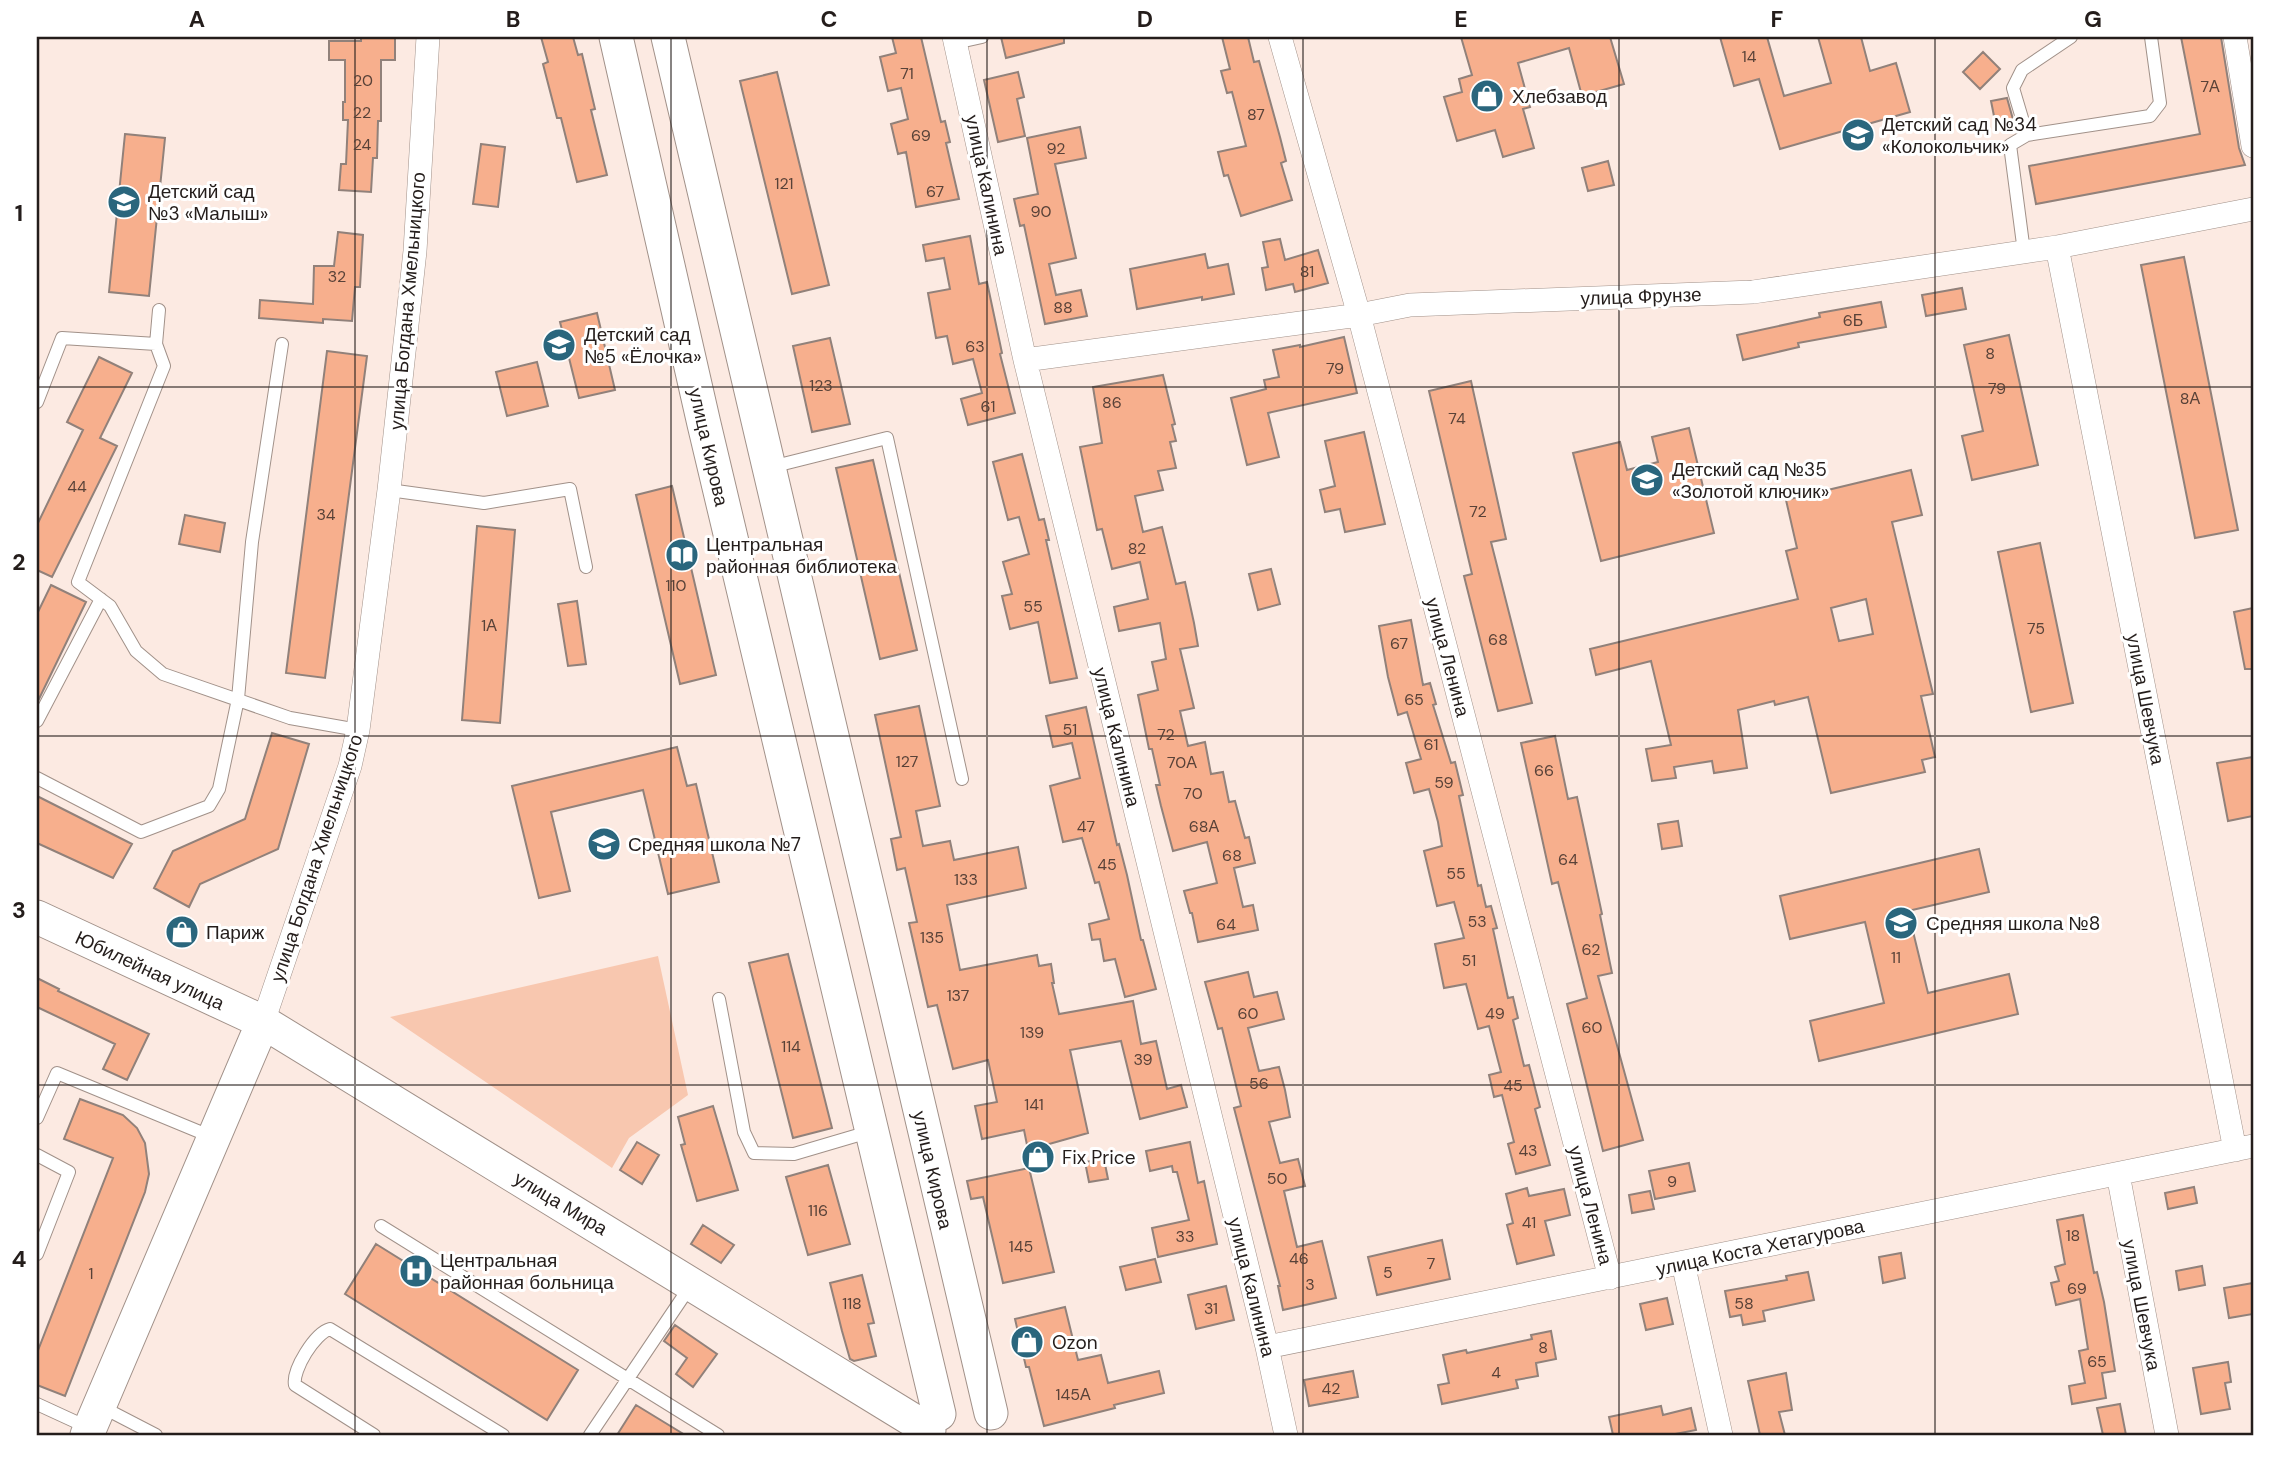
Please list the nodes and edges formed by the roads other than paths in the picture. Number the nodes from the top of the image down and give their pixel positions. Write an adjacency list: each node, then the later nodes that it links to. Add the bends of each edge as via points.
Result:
1 (428, 37): 22 (street, улица Богдана Хмельницкого, via 415,251)
2 (616, 37): 32 (street, улица Кирова)
3 (668, 37): 21 (street, улица Кирова)
4 (982, 37): 9 (lane)
5 (1280, 37): 16 (street, улица Ленина)
6 (2071, 37): 10 (lane, via 2022,71 2013,88)
7 (2151, 37): 10 (lane, via 2160,103 2150,116)
8 (2235, 37): 11 (street)
9 (955, 40): 19 (street, улица Калинина)
10 (2027, 135): 14 (lane, via 2010,145)
11 (2253, 146)
12 (2253, 209): 13 (street, улица Фрунзе)
13 (2057, 247): 14 (street, улица Фрунзе); 38 (street, улица Шевчука)
14 (2024, 252): 16 (street, улица Фрунзе, via 1753,292 1410,305)
15 (159, 310): 17 (lane)
16 (1359, 314): 19 (street, улица Фрунзе); 44 (street, улица Ленина)
17 (156, 344): 20 (lane, via 62,338); 24 (lane, via 164,366 78,582)
18 (282, 344): 25 (lane, via 252,542)
19 (1025, 360): 46 (street, улица Калинина)
20 (37, 402)
21 (769, 467): 29 (lane, via 887,438); 31 (street, улица Кирова)
22 (389, 490): 23 (lane, via 484,503 569,489); 27 (street, улица Богдана Хмельницкого)
23 (586, 567)
24 (101, 599): 25 (lane, via 110,606 136,651 163,674); 26 (lane)
25 (238, 699): 27 (lane, via 290,718); 28 (lane, via 219,789 209,806 141,832)
26 (37, 721)
27 (358, 730): 34 (street, улица Богдана Хмельницкого)
28 (37, 778)
29 (962, 779)
30 (37, 917): 34 (street, Юбилейная улица)
31 (876, 927): 32 (street); 50 (street, улица Кирова)
32 (825, 938): 36 (street, улица Кирова)
33 (719, 999): 36 (lane, via 744,1132 754,1153 794,1154)
34 (263, 1022): 37 (street, улица Богдана Хмельницкого); 45 (street, улица Мира)
35 (37, 1118): 37 (lane, via 57,1073)
36 (872, 1131): 51 (street, улица Кирова)
37 (215, 1139): 49 (street, улица Богдана Хмельницкого)
38 (2244, 1148): 40 (street, улица Коста Хетагурова)
39 (37, 1155): 42 (lane, via 69,1172)
40 (2118, 1174): 43 (street, улица Коста Хетагурова); 59 (street, улица Шевчука)
41 (381, 1226): 47 (lane)
42 (37, 1254)
43 (1683, 1263): 44 (street, улица Коста Хетагурова); 58 (street)
44 (1610, 1278): 46 (street, улица Коста Хетагурова)
45 (692, 1283): 47 (lane); 51 (street, улица Мира)
46 (1266, 1347): 57 (street, улица Калинина)
47 (627, 1379): 55 (lane); 56 (lane)
48 (37, 1404): 49 (lane)
49 (92, 1423): 52 (lane)
50 (997, 1424): 51 (street, улица Кирова, via 978,1406 965,1404 951,1406)
51 (932, 1426)
52 (156, 1435)
53 (374, 1435): 54 (lane, via 295,1385 296,1374 325,1330)
54 (503, 1435)
55 (590, 1435)
56 (718, 1435)
57 (1286, 1435)
58 (1721, 1435)
59 (2167, 1435)

